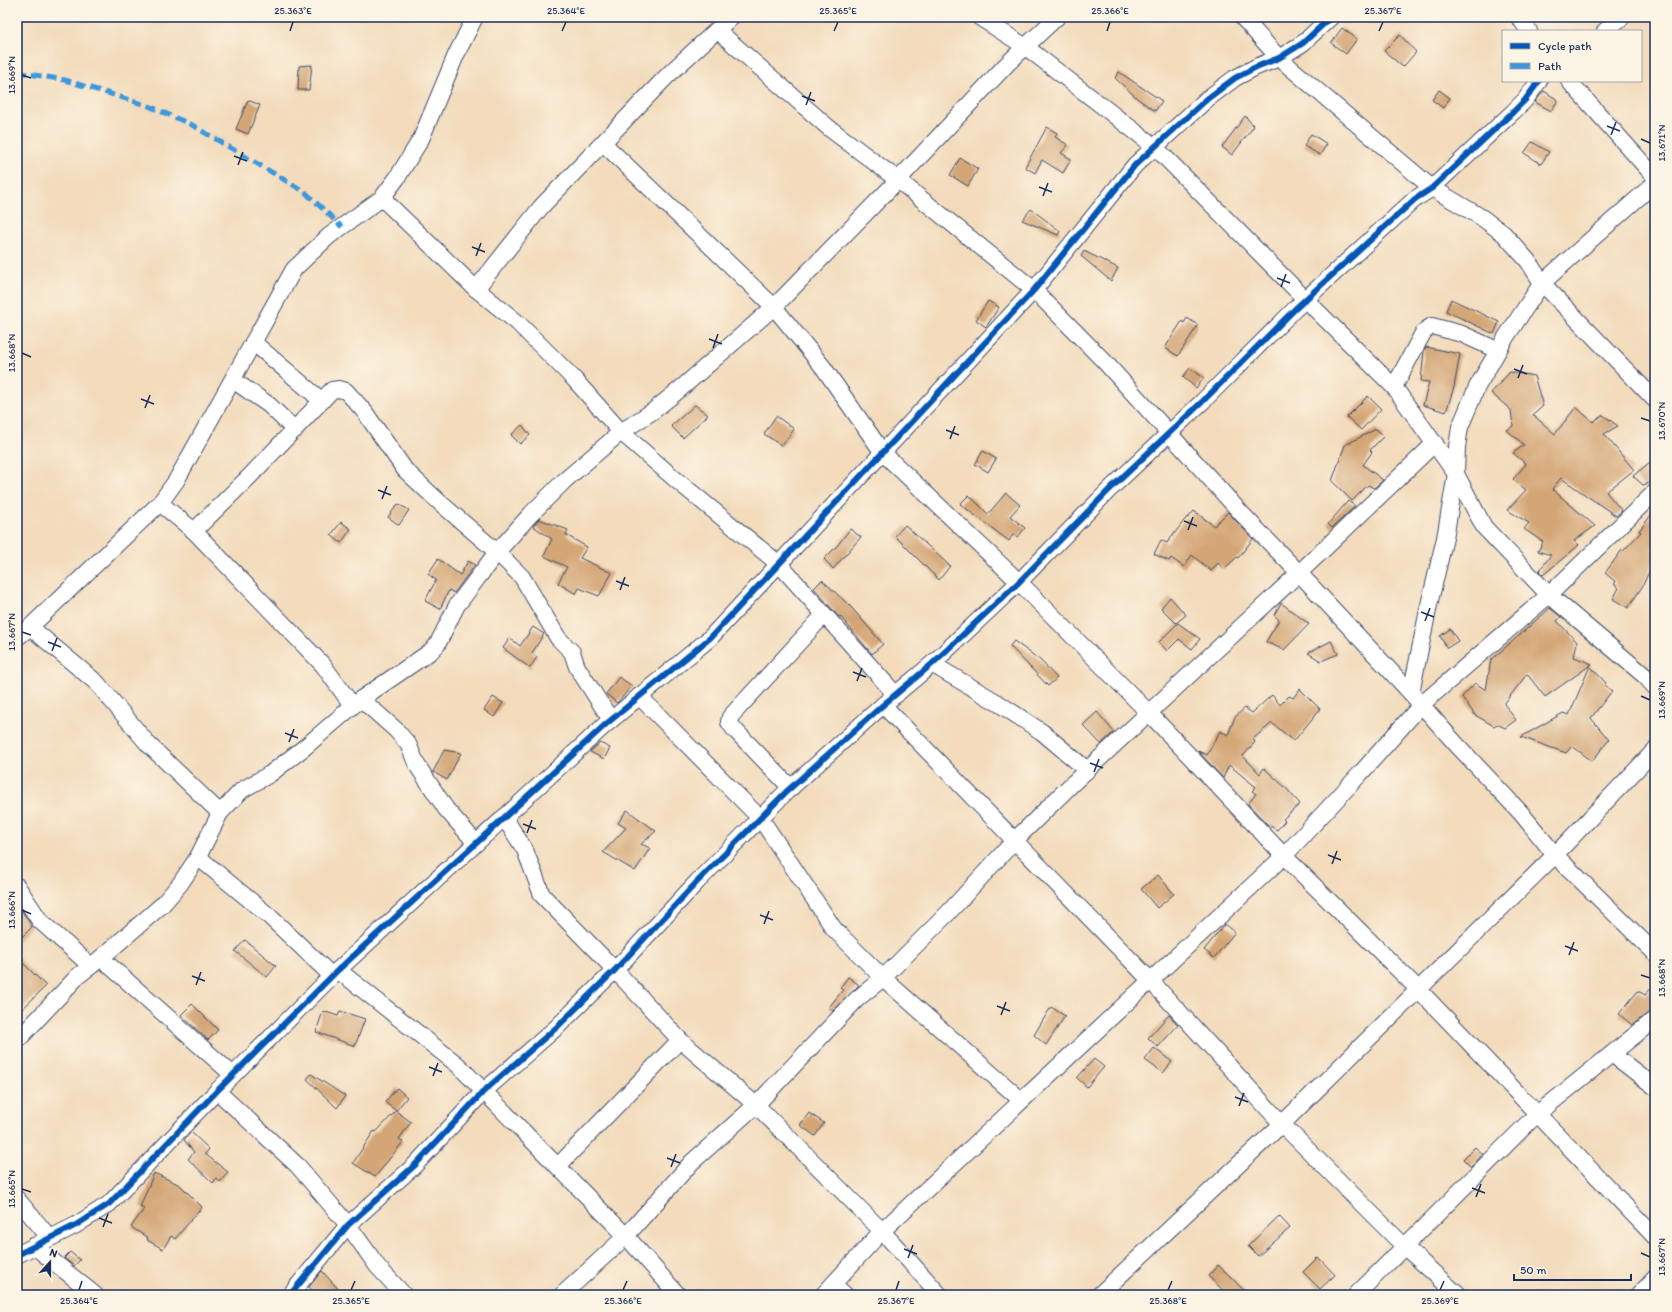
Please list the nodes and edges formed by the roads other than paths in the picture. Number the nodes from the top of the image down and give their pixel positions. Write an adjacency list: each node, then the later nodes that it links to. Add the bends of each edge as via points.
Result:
1 (475, 17): 22 (street, via 421,139)
2 (731, 17): 9 (street)
3 (979, 17): 12 (street)
4 (1057, 17): 12 (street)
5 (1242, 17): 13 (street)
6 (1331, 17): 13 (street, via 1303,43)
7 (1519, 17): 10 (street)
8 (1622, 17): 11 (street)
9 (717, 30): 16 (street, via 669,74); 19 (street, via 829,128)
10 (1528, 30)
11 (1606, 30)
12 (1026, 47): 17 (street); 19 (street)
13 (1279, 58): 17 (street, via 1235,78 1207,99); 21 (street)
14 (1537, 82): 21 (street, via 1525,100)
15 (1570, 82): 18 (street)
16 (603, 143): 24 (street, via 541,207); 27 (street)
17 (1155, 147): 25 (street, via 1135,165); 26 (street)
18 (1655, 177)
19 (898, 180): 25 (street); 27 (street)
20 (1655, 183): 23 (street)
21 (1432, 188): 23 (street, via 1504,234 1528,261); 26 (street, via 1415,199)
22 (382, 198): 24 (street); 28 (street, via 329,236 294,269)
23 (1542, 283): 29 (street); 32 (street)
24 (476, 289): 35 (street, via 518,323 574,379)
25 (1034, 290): 36 (street, via 1104,360); 38 (street)
26 (1306, 300): 31 (street); 36 (street)
27 (774, 306): 35 (street, via 679,390); 38 (street, via 823,367)
28 (253, 342): 30 (street); 33 (street)
29 (1498, 350): 31 (street, via 1462,334 1432,326 1423,333); 39 (street, via 1477,388 1460,427)
30 (233, 380): 34 (street, via 269,405); 41 (street, via 176,481)
31 (1394, 386): 37 (street)
32 (1655, 400)
33 (322, 401): 34 (street); 43 (street, via 332,390 346,391 405,470)
34 (295, 430): 42 (street)
35 (621, 432): 43 (street, via 564,481); 44 (street)
36 (1168, 433): 45 (street); 46 (street)
37 (1435, 443): 39 (street); 45 (street)
38 (883, 452): 44 (street); 46 (street)
39 (1456, 474): 47 (street, via 1484,526); 55 (street, via 1445,538 1429,605)
40 (1655, 492): 47 (street)
41 (160, 503): 42 (street); 49 (street)
42 (194, 531): 56 (street)
43 (497, 552): 56 (street, via 457,605 437,646); 59 (street, via 522,577 558,638 572,652 577,666)
44 (780, 564): 48 (street); 54 (street, via 710,638)
45 (1299, 573): 55 (street); 58 (street)
46 (1019, 582): 51 (street); 58 (street)
47 (1549, 595): 52 (street); 55 (street)
48 (824, 615): 53 (street); 62 (street, via 730,716 729,722 734,729)
49 (30, 627): 50 (street); 63 (street, via 97,683 148,744)
50 (17, 638)
51 (932, 664): 53 (street); 61 (street, via 1042,732)
52 (1655, 687)
53 (896, 695): 57 (street)
54 (639, 696): 59 (street); 65 (street)
55 (1416, 698): 68 (street, via 1521,813); 69 (street, via 1360,774)
56 (357, 702): 63 (street, via 270,774 242,790); 67 (street, via 396,730 408,744 417,765 446,809)
57 (883, 705): 62 (street); 66 (street)
58 (1149, 713): 61 (street); 69 (street)
59 (611, 720): 64 (street)
60 (1655, 750): 68 (street)
61 (1087, 770): 66 (street)
62 (791, 788): 65 (street)
63 (220, 813): 70 (street)
64 (504, 817): 67 (street); 74 (street, via 526,850 542,895)
65 (761, 819): 74 (street, via 697,882); 76 (street, via 834,929)
66 (1015, 840): 76 (street, via 949,912); 77 (street)
67 (476, 843): 75 (street)
68 (1554, 855): 72 (street); 78 (street)
69 (1284, 856): 77 (street); 78 (street)
70 (198, 857): 73 (street, via 162,905); 75 (street)
71 (17, 886): 73 (street, via 40,921)
72 (1655, 953)
73 (96, 962): 80 (street, via 78,976); 83 (street)
74 (615, 970): 81 (street); 86 (street, via 557,1027)
75 (335, 973): 83 (street); 86 (street, via 458,1065)
76 (883, 978): 87 (street); 88 (street, via 857,999)
77 (1150, 980): 87 (street); 90 (street)
78 (1418, 989): 89 (street); 90 (street)
79 (1655, 1019): 82 (street)
80 (17, 1040)
81 (680, 1040): 88 (street); 91 (street)
82 (1612, 1054): 84 (street); 89 (street)
83 (233, 1075): 85 (street)
84 (1655, 1086)
85 (217, 1091): 93 (street, via 298,1166); 97 (street, via 109,1204)
86 (484, 1091): 91 (street); 93 (street, via 414,1166)
87 (1021, 1100): 94 (street)
88 (756, 1105): 94 (street); 95 (street, via 692,1162)
89 (1536, 1115): 96 (street); 99 (street)
90 (1282, 1124): 99 (street); 110 (street)
91 (558, 1166): 95 (street)
92 (17, 1199): 97 (street)
93 (348, 1225): 104 (street); 105 (street, via 378,1267)
94 (882, 1231): 102 (street); 109 (street)
95 (626, 1236): 106 (street); 107 (street)
96 (1655, 1237)
97 (50, 1238): 98 (street)
98 (34, 1246): 100 (street); 103 (street)
99 (1405, 1247): 111 (street); 112 (street)
100 (17, 1255)
101 (1655, 1278): 113 (street)
102 (828, 1289): 108 (street)
103 (95, 1295)
104 (290, 1295)
105 (404, 1295)
106 (562, 1295)
107 (678, 1295)
108 (845, 1295)
109 (940, 1295)
110 (1099, 1295)
111 (1356, 1295)
112 (1458, 1295)
113 (1639, 1295)

